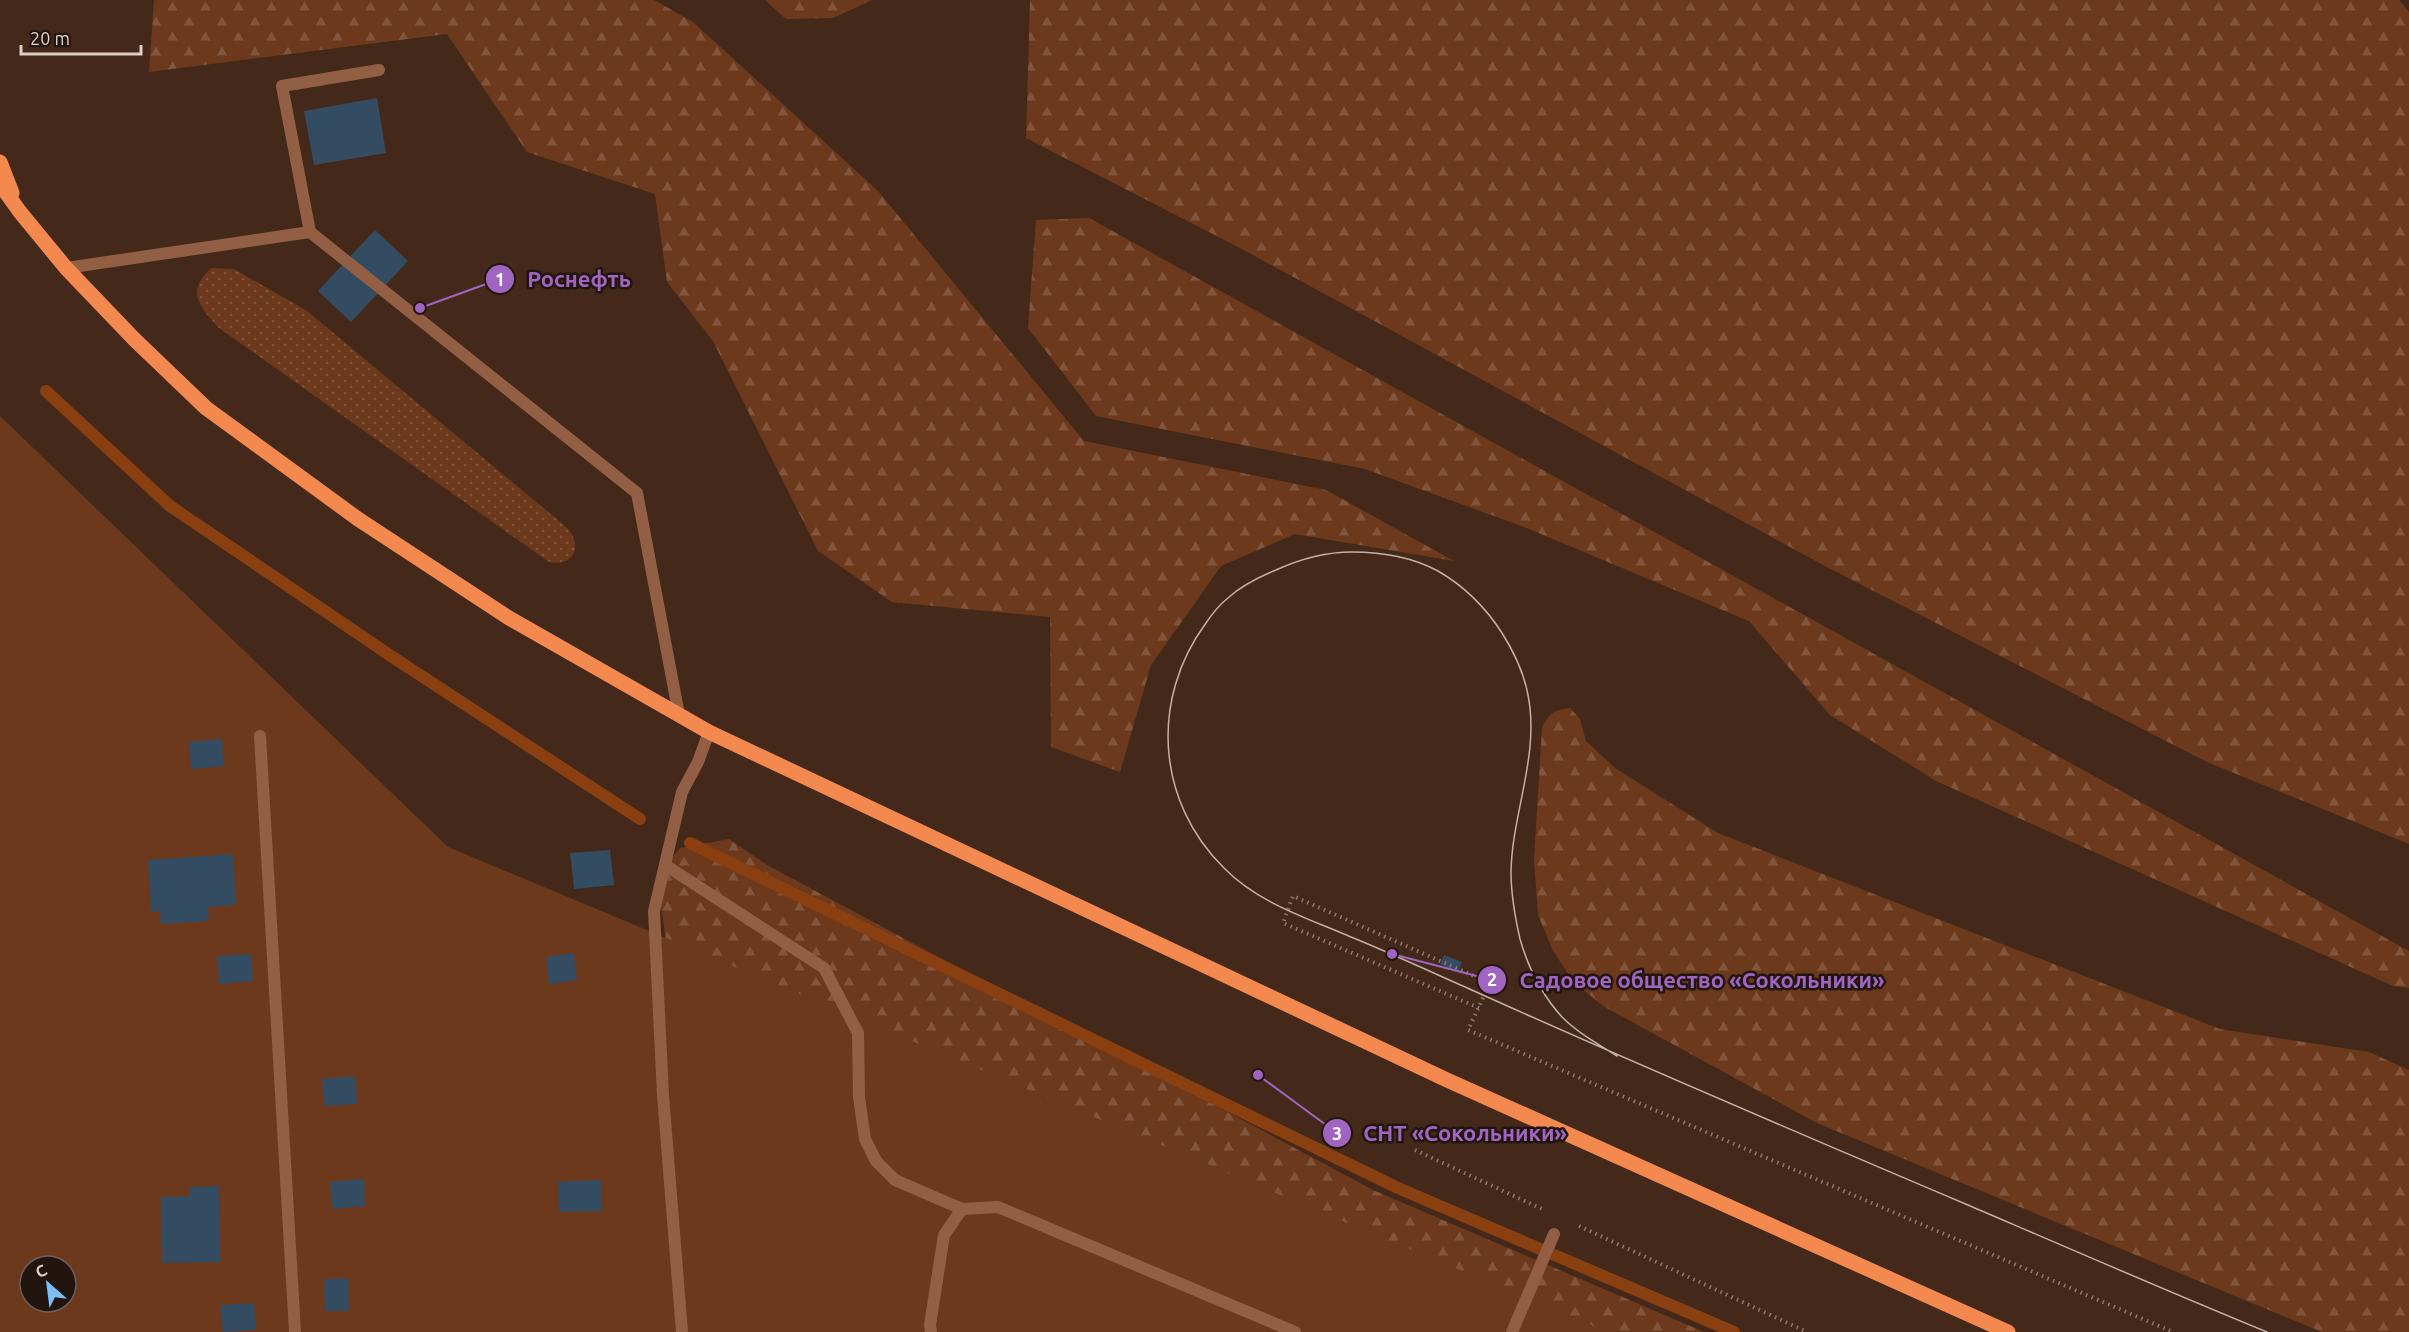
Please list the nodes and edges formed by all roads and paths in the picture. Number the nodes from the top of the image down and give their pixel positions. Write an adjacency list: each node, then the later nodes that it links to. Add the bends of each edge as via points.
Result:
1 (379, 70): 5 (lane, via 282,86)
2 (0, 162): 4 (main road)
3 (0, 184): 4 (main road)
4 (20, 213): 6 (main road)
5 (310, 232): 6 (lane); 7 (lane, via 637,493)
6 (66, 268): 7 (main road, via 206,408 358,519 509,618)
7 (679, 715): 8 (main road)
8 (709, 732): 10 (lane, via 682,792); 23 (main road, via 1447,1080)
9 (260, 736): 17 (lane)
10 (665, 865): 13 (lane, via 824,968 858,1033 859,1097 865,1139 876,1161 896,1180); 18 (lane, via 654,911 663,1095)
11 (1479, 1008): 11 (path, via 1283,923 1293,896 1490,983); 24 (path, via 1468,1030)
12 (1415, 1150): 14 (path)
13 (962, 1209): 19 (lane, via 944,1235); 20 (lane, via 998,1207)
14 (1550, 1212)
15 (1571, 1222): 22 (path)
16 (1554, 1234): 21 (lane)
17 (295, 1332)
18 (682, 1332)
19 (931, 1332)
20 (1295, 1332)
21 (1512, 1332)
22 (1807, 1332)
23 (2008, 1332)
24 (2173, 1332)

